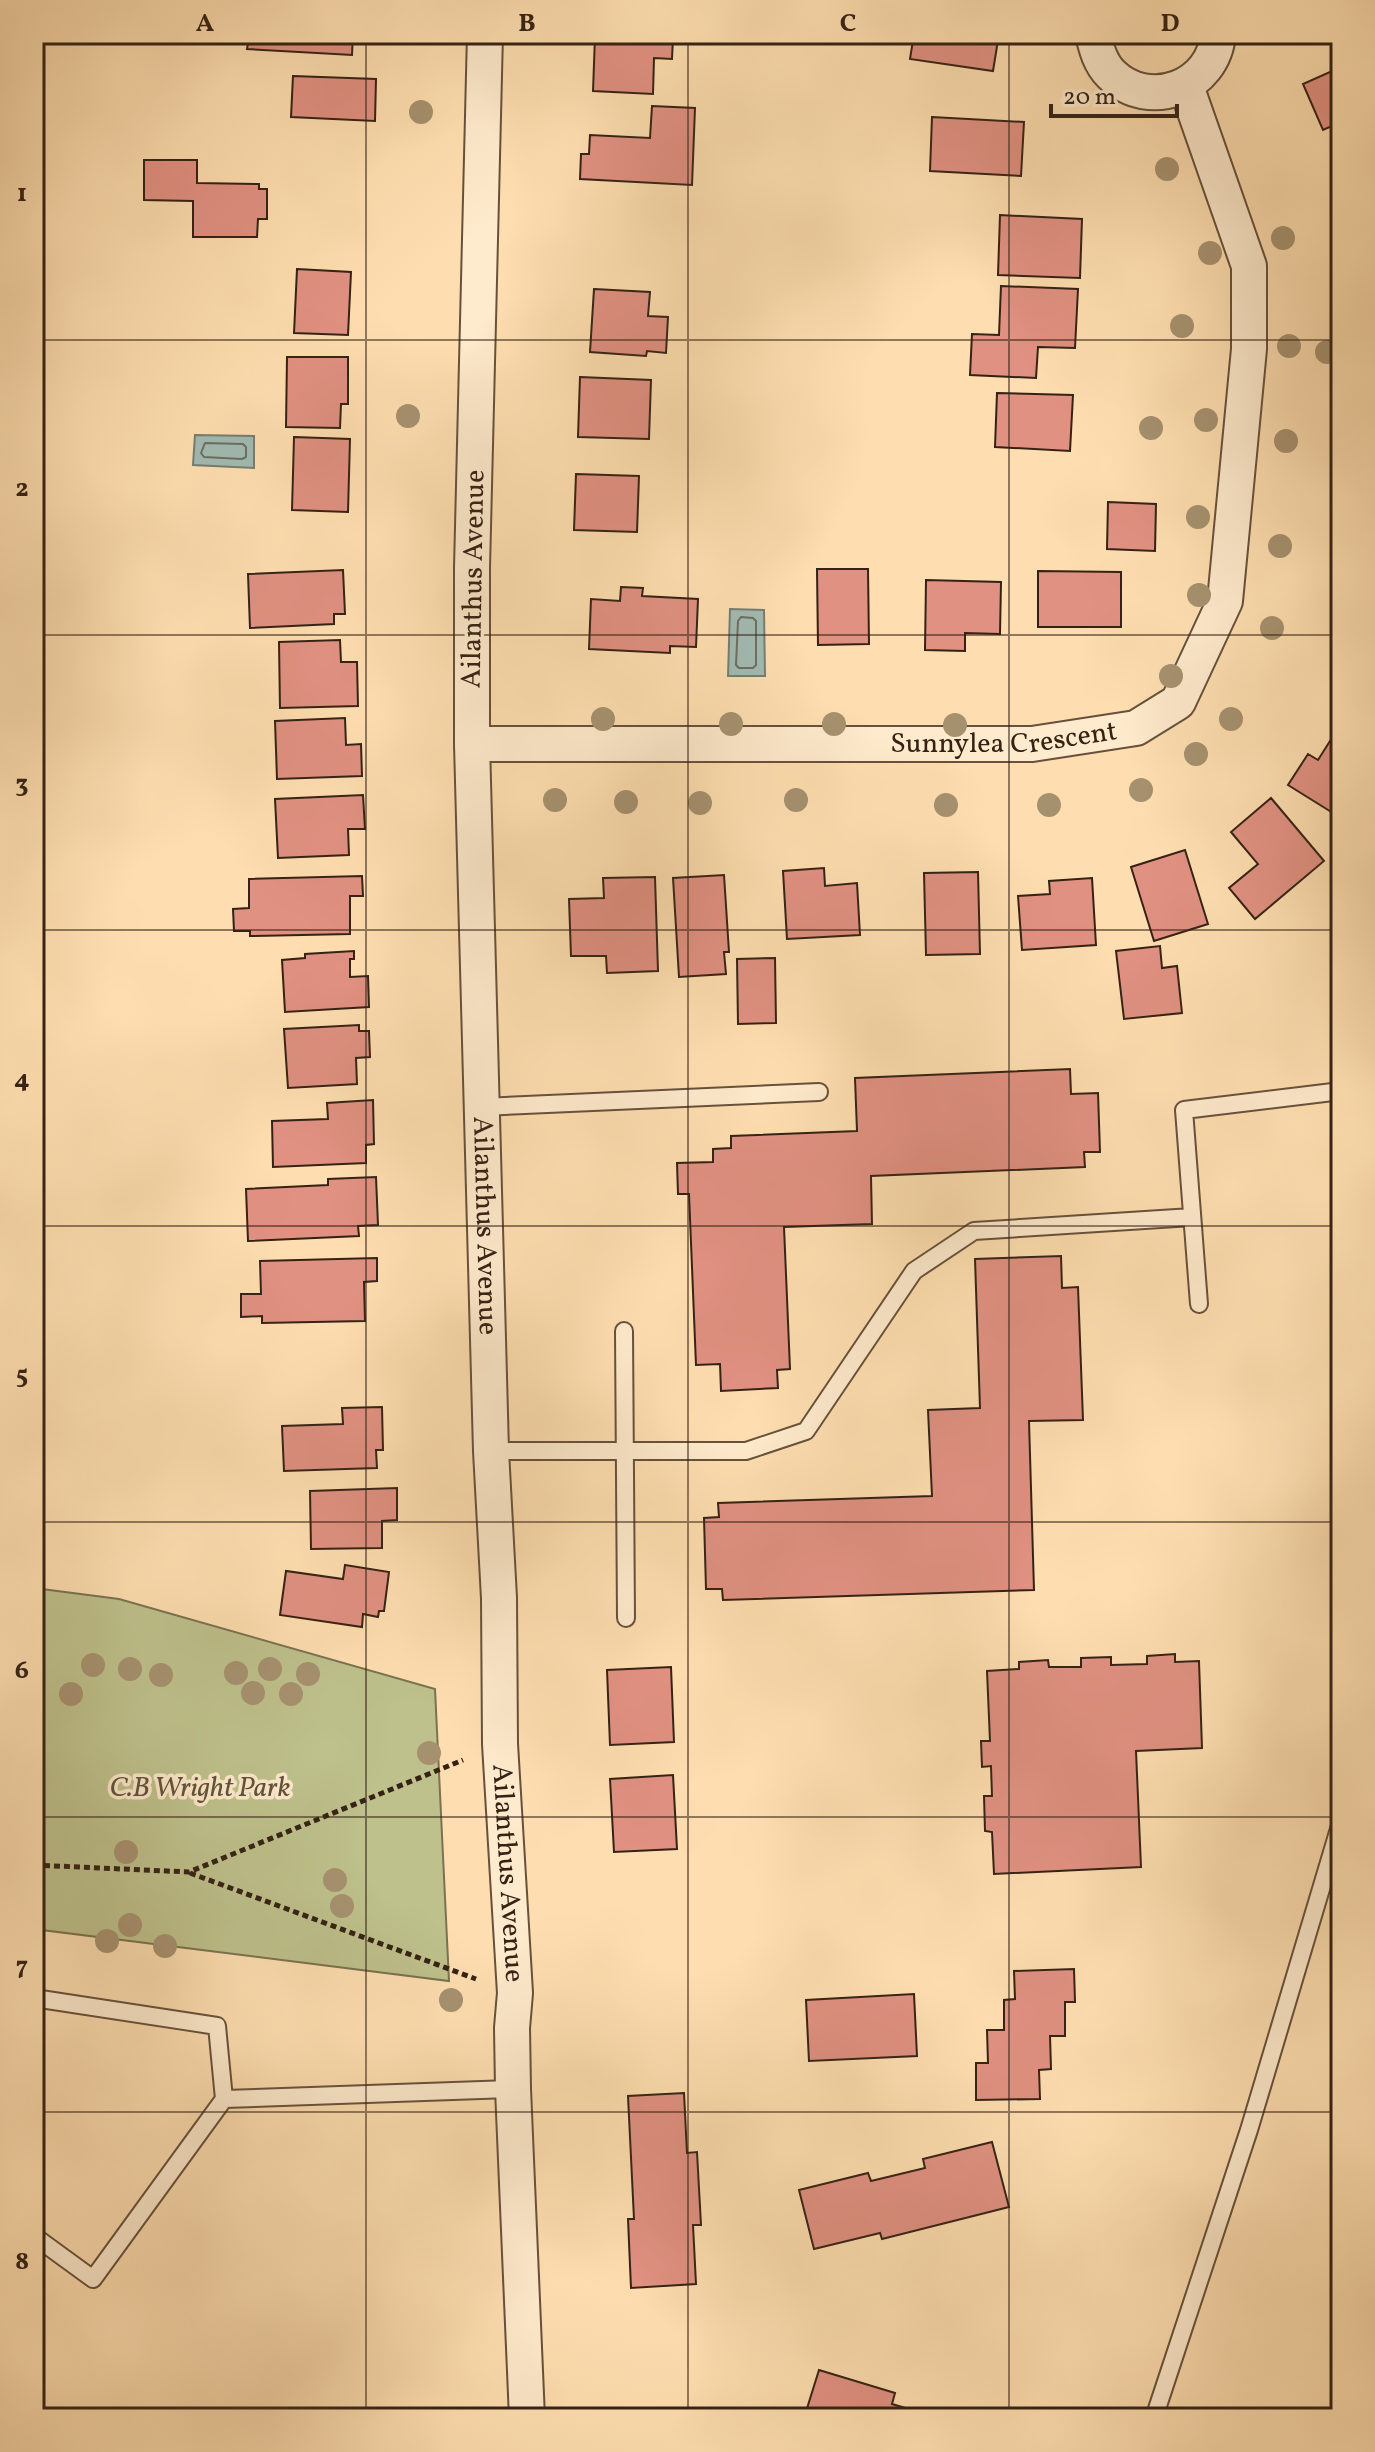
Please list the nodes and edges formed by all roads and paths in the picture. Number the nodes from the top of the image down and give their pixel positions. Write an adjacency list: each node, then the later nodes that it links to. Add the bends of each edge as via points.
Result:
1 (485, 34): 5 (street, Ailanthus Avenue)
2 (1093, 34): 4 (street, via 1098,56 1128,86 1147,93)
3 (1218, 34): 4 (street, via 1213,58)
4 (1186, 86): 5 (street, Sunnylea Crescent, via 1249,266 1249,349 1225,601 1178,702 1136,728 1032,744)
5 (472, 744): 8 (street, Ailanthus Avenue)
6 (1341, 1091): 9 (lane, via 1184,1110)
7 (819, 1092): 8 (lane)
8 (482, 1107): 12 (street, Ailanthus Avenue)
9 (1192, 1217): 10 (lane); 13 (lane, via 974,1231 914,1271 806,1431 746,1451)
10 (1199, 1304)
11 (624, 1331): 13 (lane)
12 (491, 1451): 13 (lane); 15 (street, Ailanthus Avenue)
13 (623, 1451): 14 (lane)
14 (626, 1618)
15 (500, 1744): 18 (path); 19 (street, Ailanthus Avenue)
16 (1341, 1822): 25 (lane, via 1246,2139)
17 (34, 1865): 18 (path)
18 (189, 1872): 19 (path)
19 (515, 1993): 21 (street, Ailanthus Avenue)
20 (34, 1998): 22 (lane, via 217,2026)
21 (513, 2089): 22 (lane); 24 (street, Ailanthus Avenue)
22 (224, 2099): 23 (lane, via 93,2279)
23 (34, 2236)
24 (527, 2418)
25 (1154, 2418)

